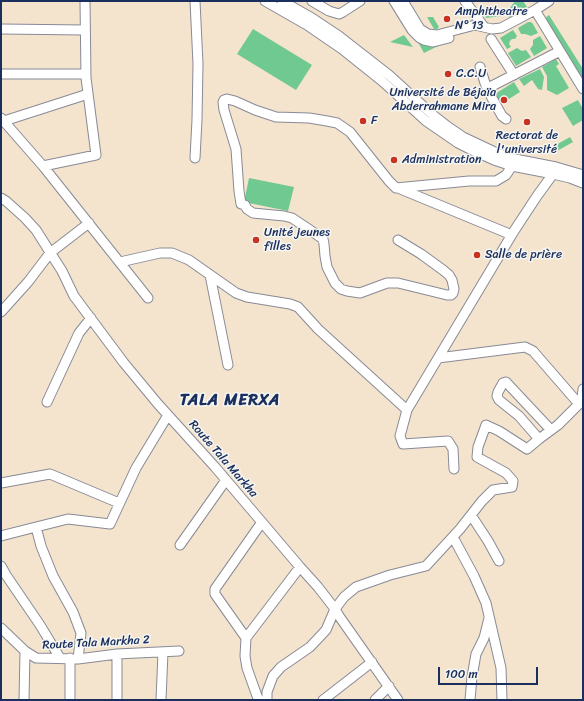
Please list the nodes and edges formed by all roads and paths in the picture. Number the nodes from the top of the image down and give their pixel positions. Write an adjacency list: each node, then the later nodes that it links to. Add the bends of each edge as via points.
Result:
1 (85, 1): 14 (street)
2 (195, 1): 26 (street, via 198,64)
3 (265, 1): 27 (street, via 342,49 426,121 458,143 494,160)
4 (282, 1): 27 (street, via 339,36 447,126 463,137)
5 (312, 1): 6 (street, via 339,14)
6 (360, 1)
7 (394, 1): 12 (street, via 414,33 424,40 433,42 477,32)
8 (403, 1): 12 (street, via 417,25 428,34 437,35 475,25)
9 (465, 1): 12 (street)
10 (550, 1): 11 (street)
11 (535, 10): 12 (street, via 501,28); 16 (street)
12 (484, 27)
13 (1, 29): 14 (street)
14 (85, 30): 19 (street)
15 (491, 39): 20 (street)
16 (560, 51): 20 (street); 22 (street)
17 (480, 67): 21 (street)
18 (1, 74): 19 (street)
19 (86, 74): 23 (street)
20 (514, 75): 21 (street)
21 (488, 88): 25 (street)
22 (583, 89)
23 (88, 94): 24 (street); 28 (street, via 96,155)
24 (3, 119): 28 (street)
25 (506, 119)
26 (195, 158)
27 (514, 162): 29 (street); 30 (street, via 556,167); 32 (street, via 506,175 496,181)
28 (43, 166): 34 (street)
29 (553, 174): 31 (street); 43 (street, via 514,231)
30 (583, 175)
31 (583, 183)
32 (396, 188): 35 (street); 36 (street, via 350,132 337,123 310,118 276,117 235,101 224,100 224,110 236,150 241,204 253,213 292,218 322,239 327,267 335,283 347,291 360,293 398,283 451,295 454,289 449,275)
33 (1, 198): 37 (street, Route Tala Markha, via 36,230)
34 (89, 223): 37 (street); 38 (street)
35 (507, 233)
36 (398, 240)
37 (50, 253): 41 (street); 42 (street, Route Tala Markha, via 74,296)
38 (120, 262): 39 (street, via 160,253 172,253 189,260); 40 (street)
39 (210, 275): 44 (street); 48 (street, via 236,294 298,307 318,329)
40 (148, 298)
41 (1, 312)
42 (91, 318): 46 (street, via 80,333); 49 (street, Route Tala Markha, via 124,363)
43 (438, 358): 47 (street, via 525,347 533,351); 48 (street)
44 (228, 365)
45 (583, 389): 47 (street)
46 (47, 402)
47 (579, 404): 50 (street)
48 (407, 410): 52 (street, via 400,436 403,444 448,441 453,449)
49 (168, 415): 53 (street, Route Tala Markha); 55 (street, via 136,468)
50 (551, 430): 51 (street); 51 (street, via 506,382 503,383 498,392 499,400 519,416)
51 (539, 439): 56 (street, via 527,449 486,425 477,457 506,473 513,481 512,487 493,490)
52 (454, 469)
53 (226, 480): 57 (street, Route Tala Markha); 61 (street)
54 (1, 483): 55 (street, via 50,474)
55 (119, 503): 58 (street, via 110,524 68,519)
56 (471, 515): 60 (street); 62 (street)
57 (262, 522): 64 (street, Route Tala Markha); 68 (street, via 215,589 215,594)
58 (36, 527): 59 (street); 74 (street, via 53,576 73,612 81,633)
59 (1, 536)
60 (453, 537): 65 (street, via 426,566 356,587); 66 (street, via 474,576)
61 (180, 545)
62 (499, 561)
63 (1, 566): 73 (street)
64 (300, 567): 65 (street, Route Tala Markha); 68 (street)
65 (335, 609): 75 (street, Route Tala Markha); 82 (street, via 326,630 310,647 272,676)
66 (490, 617): 86 (street, via 476,654); 87 (street, via 501,668)
67 (1, 628): 69 (street, Route Tala Markha 2)
68 (246, 638): 81 (street, via 247,668)
69 (25, 651): 73 (street, Route Tala Markha 2, via 36,658); 77 (street)
70 (179, 651): 71 (street, Route Tala Markha 2)
71 (163, 652): 72 (street, Route Tala Markha 2); 80 (street)
72 (117, 654): 74 (street, Route Tala Markha 2); 79 (street)
73 (60, 658): 74 (street, Route Tala Markha 2)
74 (74, 658): 78 (street)
75 (372, 662): 76 (street, Route Tala Markha); 83 (street)
76 (389, 686): 84 (street); 85 (street, Route Tala Markha)
77 (24, 700)
78 (70, 700)
79 (117, 700)
80 (161, 700)
81 (259, 700)
82 (267, 700)
83 (323, 700)
84 (375, 700)
85 (398, 700)
86 (470, 700)
87 (502, 700)

